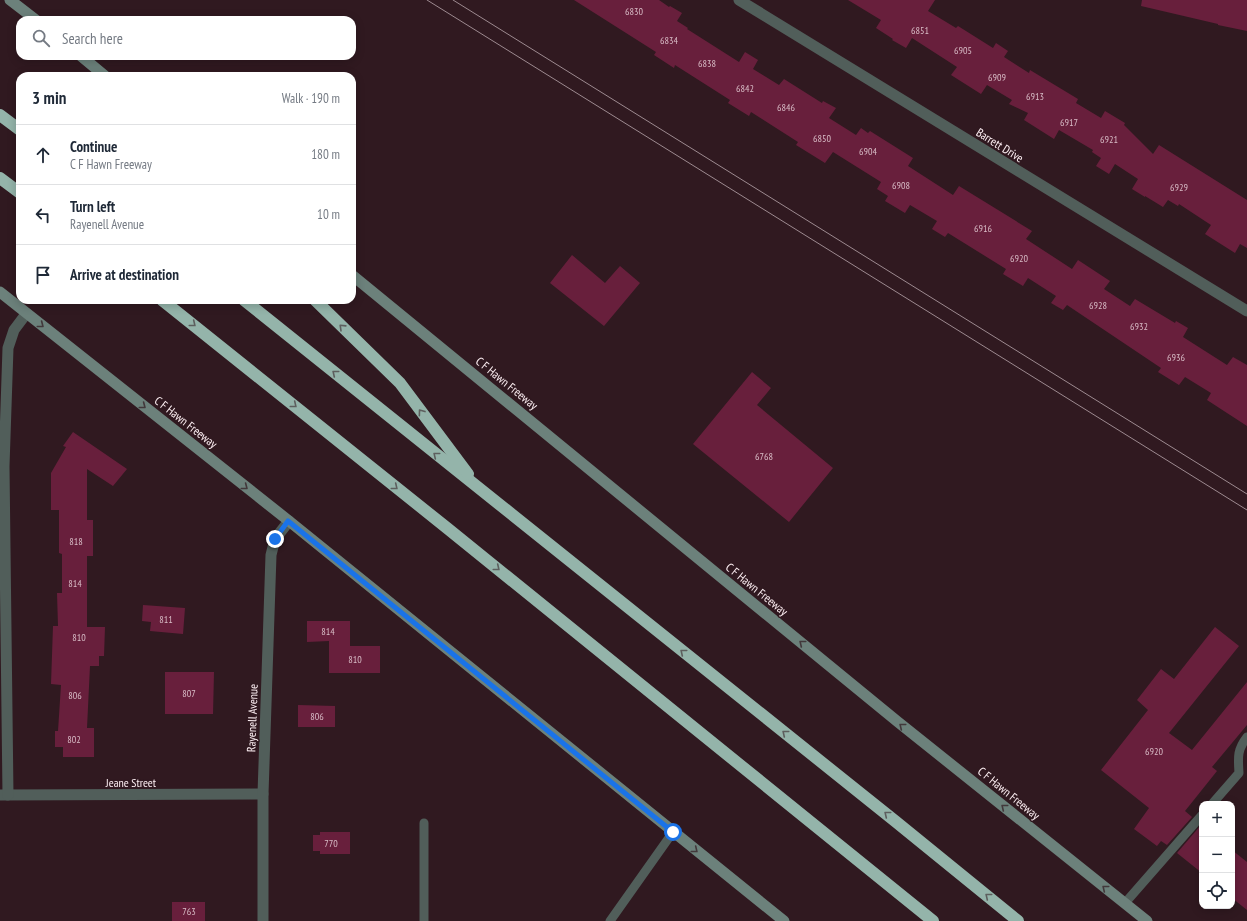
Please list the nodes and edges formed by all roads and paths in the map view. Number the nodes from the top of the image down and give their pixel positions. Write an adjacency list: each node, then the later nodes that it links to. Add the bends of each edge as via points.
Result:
1 (10, 0): 3 (main road)
2 (739, 0): 15 (street, Barrett Drive)
3 (31, 16)
4 (86, 60): 5 (main road)
5 (100, 72)
6 (0, 115): 7 (highway)
7 (16, 127)
8 (0, 178): 9 (highway)
9 (16, 190)
10 (356, 278): 27 (main road, C F Hawn Freeway, one-way to 10, via 898,722)
11 (0, 292): 16 (main road, C F Hawn Freeway)
12 (167, 304): 28 (highway, one-way to 28)
13 (249, 304): 18 (highway, one-way to 13)
14 (319, 304): 18 (highway, one-way to 14, via 400,383)
15 (1247, 311)
16 (26, 314): 17 (street, via 14,330 8,348); 19 (main road, C F Hawn Freeway, one-way to 19)
17 (2, 466): 22 (street)
18 (478, 488): 34 (highway, one-way to 18)
19 (288, 521): 21 (street, Rayenell Avenue, via 275,539 271,555); 26 (main road, C F Hawn Freeway)
20 (1247, 737): 23 (lane, via 1238,753 1239,773)
21 (263, 794): 22 (street, Jeane Street); 29 (street, Rayenell Avenue)
22 (4, 795)
23 (1215, 801)
24 (1199, 818): 27 (lane)
25 (424, 823): 30 (lane)
26 (673, 832): 31 (lane); 32 (main road, C F Hawn Freeway, one-way to 32)
27 (1125, 903): 35 (main road, C F Hawn Freeway)
28 (924, 916): 33 (highway)
29 (263, 921)
30 (424, 921)
31 (610, 921)
32 (784, 921)
33 (933, 921)
34 (1018, 921)
35 (1147, 921)

